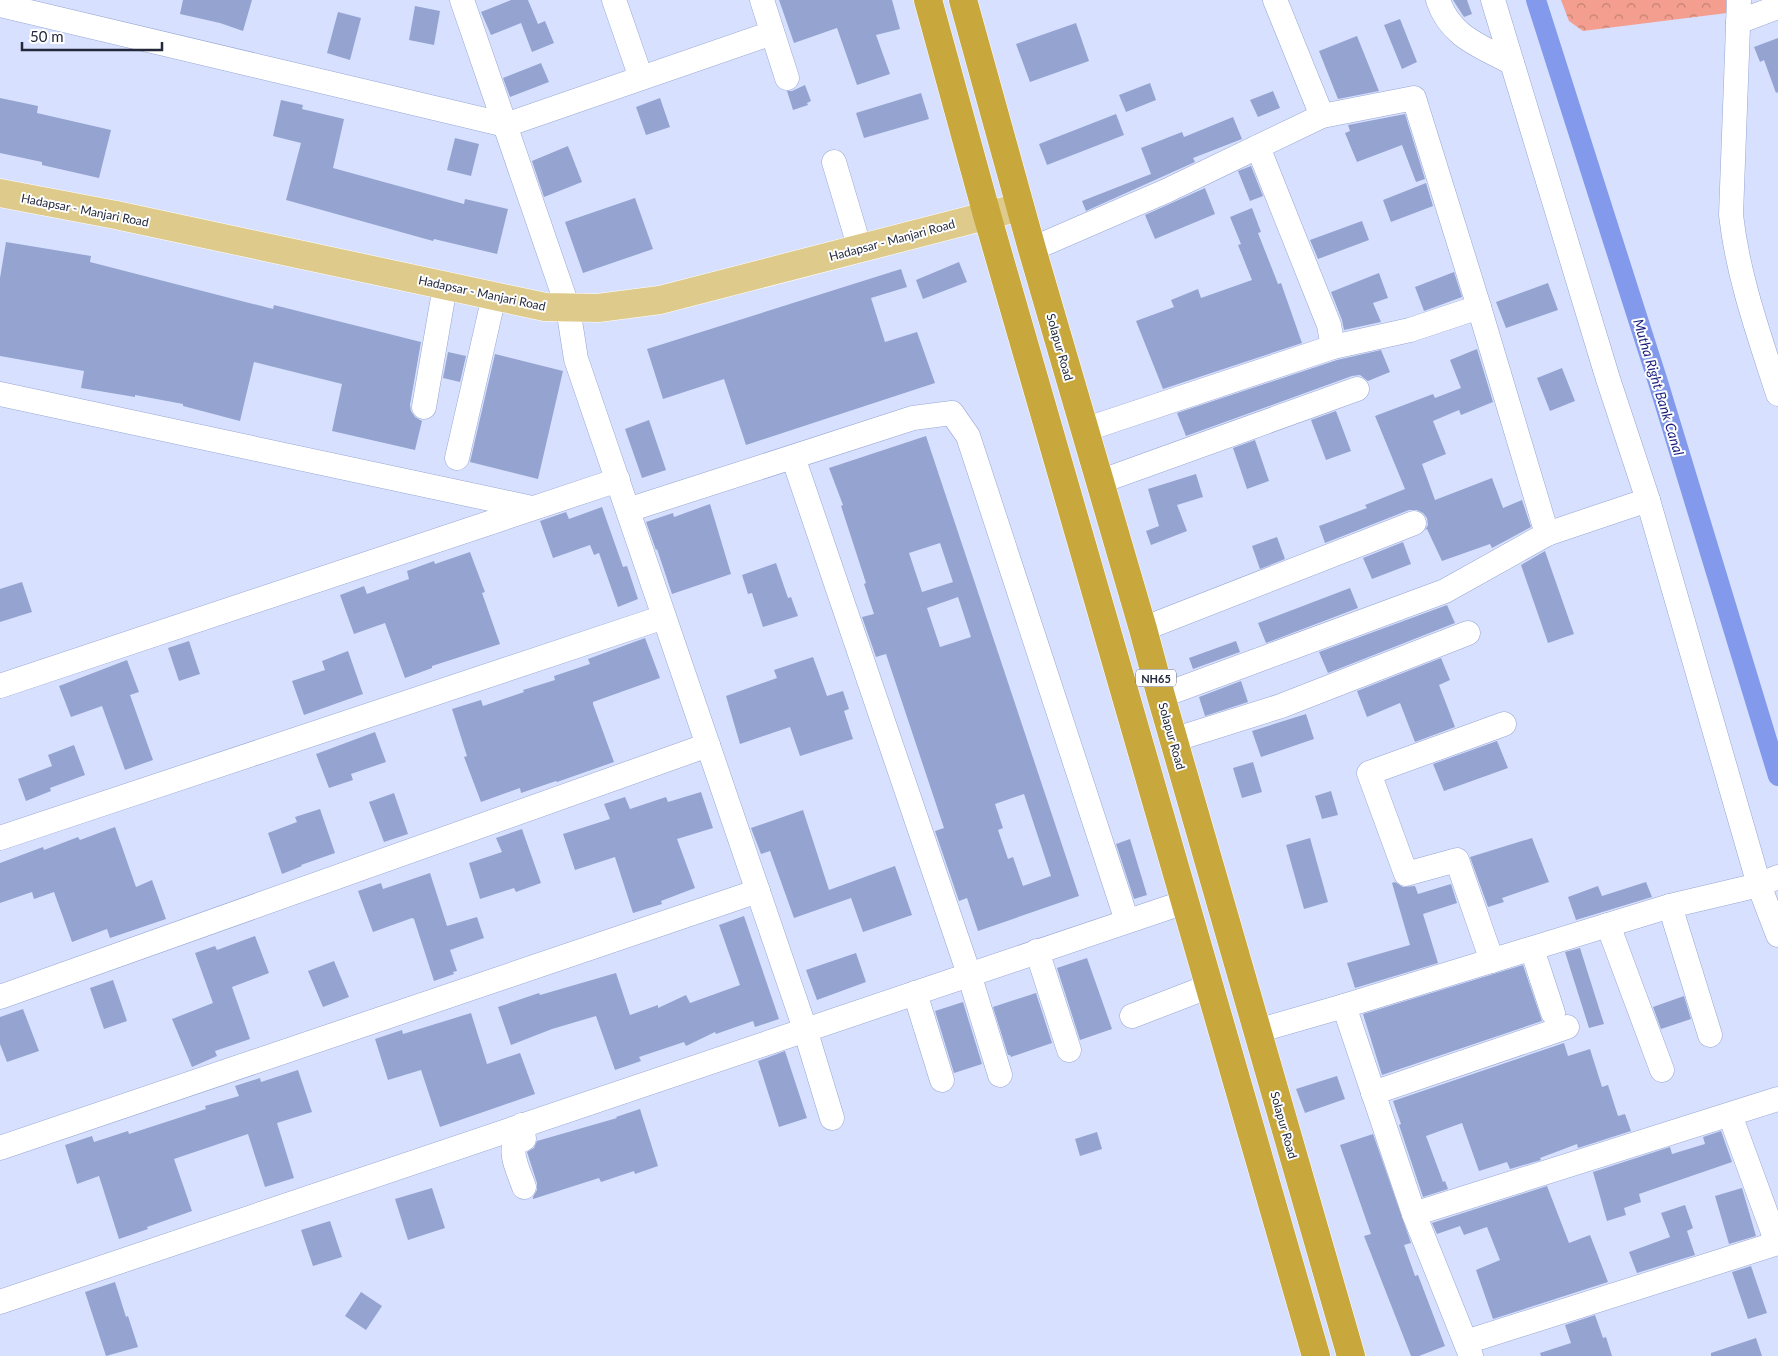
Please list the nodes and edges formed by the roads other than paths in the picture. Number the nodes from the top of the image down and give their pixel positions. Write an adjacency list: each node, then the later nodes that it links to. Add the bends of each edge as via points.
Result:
1 (462, 0): 17 (street)
2 (614, 0): 14 (street)
3 (762, 0): 12 (street)
4 (928, 0): 22 (highway, NH65)
5 (962, 0): 21 (highway, Solapur Road / NH65)
6 (1275, 0): 16 (street)
7 (1438, 0): 13 (street, via 1456,32)
8 (1493, 0): 13 (street)
9 (0, 5): 17 (street)
10 (1778, 7): 11 (street)
11 (1739, 11): 32 (street, via 1731,215 1742,280)
12 (772, 33): 14 (street); 15 (street)
13 (1512, 63): 39 (street)
14 (641, 78): 17 (street)
15 (787, 78)
16 (1322, 116): 18 (street); 27 (street, via 1414,98)
17 (506, 125): 28 (street)
18 (1258, 147): 24 (street); 29 (street, via 1329,325)
19 (834, 162): 23 (street)
20 (0, 193): 25 (main road, Hadapsar - Manjari Road)
21 (1020, 207): 22 (main road, Hadapsar - Manjari Road); 24 (highway, Solapur Road / NH65)
22 (987, 214): 23 (main road, Hadapsar - Manjari Road); 55 (highway, NH65)
23 (860, 249): 28 (main road, Hadapsar - Manjari Road, via 660,300 598,308)
24 (1032, 249): 34 (highway, Solapur Road / NH65)
25 (445, 286): 26 (main road, Hadapsar - Manjari Road); 33 (street)
26 (494, 296): 28 (main road, Hadapsar - Manjari Road, via 545,307); 36 (street)
27 (1479, 306): 29 (street, via 1410,330); 43 (street)
28 (568, 308): 37 (street, via 576,359)
29 (1333, 347): 34 (street)
30 (1357, 389): 38 (street)
31 (0, 394): 40 (street)
32 (1778, 394)
33 (424, 407)
34 (1084, 430): 38 (highway, Solapur Road / NH65)
35 (793, 457): 41 (street); 57 (street, via 913,418 952,413 968,436); 63 (street)
36 (457, 458)
37 (618, 480): 40 (street); 41 (street)
38 (1099, 482): 45 (highway, Solapur Road / NH65)
39 (1648, 500): 43 (street); 53 (street)
40 (533, 508): 47 (street)
41 (628, 510): 44 (street)
42 (1414, 523): 45 (street)
43 (1547, 534): 48 (street, via 1445,591)
44 (664, 617): 51 (street); 52 (street)
45 (1143, 629): 48 (highway, Solapur Road / NH65)
46 (1468, 634): 50 (street, via 1281,706)
47 (0, 686)
48 (1161, 696): 50 (highway, Solapur Road / NH65)
49 (1504, 724): 62 (street, via 1370,773 1406,874 1457,860)
50 (1174, 740): 70 (highway, Solapur Road / NH65)
51 (708, 745): 54 (street); 66 (street)
52 (0, 838)
53 (1768, 881): 56 (street); 59 (street)
54 (758, 891): 69 (street); 81 (street)
55 (1185, 902): 57 (street); 64 (highway, NH65)
56 (1670, 906): 58 (street); 71 (street)
57 (1127, 921): 61 (street)
58 (1608, 925): 60 (street); 73 (street)
59 (1778, 936)
60 (1532, 949): 62 (street); 76 (street, via 1560,1020)
61 (1037, 951): 63 (street); 72 (street)
62 (1492, 961): 67 (street)
63 (969, 974): 65 (street); 74 (street)
64 (1210, 986): 68 (street); 87 (highway, NH65)
65 (915, 992): 69 (street); 75 (street)
66 (0, 997)
67 (1344, 1006): 70 (street); 76 (street)
68 (1132, 1016)
69 (805, 1029): 79 (street); 80 (street)
70 (1257, 1031): 88 (highway, Solapur Road / NH65)
71 (1710, 1035)
72 (1069, 1050)
73 (1662, 1070)
74 (1000, 1075)
75 (942, 1080)
76 (1373, 1093): 83 (street)
77 (1778, 1099): 78 (street)
78 (1730, 1115): 83 (street); 84 (street)
79 (832, 1118)
80 (522, 1126): 82 (street, via 524,1139 516,1143 513,1150); 85 (street)
81 (0, 1148)
82 (524, 1187)
83 (1414, 1214): 86 (street)
84 (1777, 1243): 86 (street)
85 (0, 1302)
86 (1469, 1349)
87 (1316, 1356)
88 (1351, 1356)

